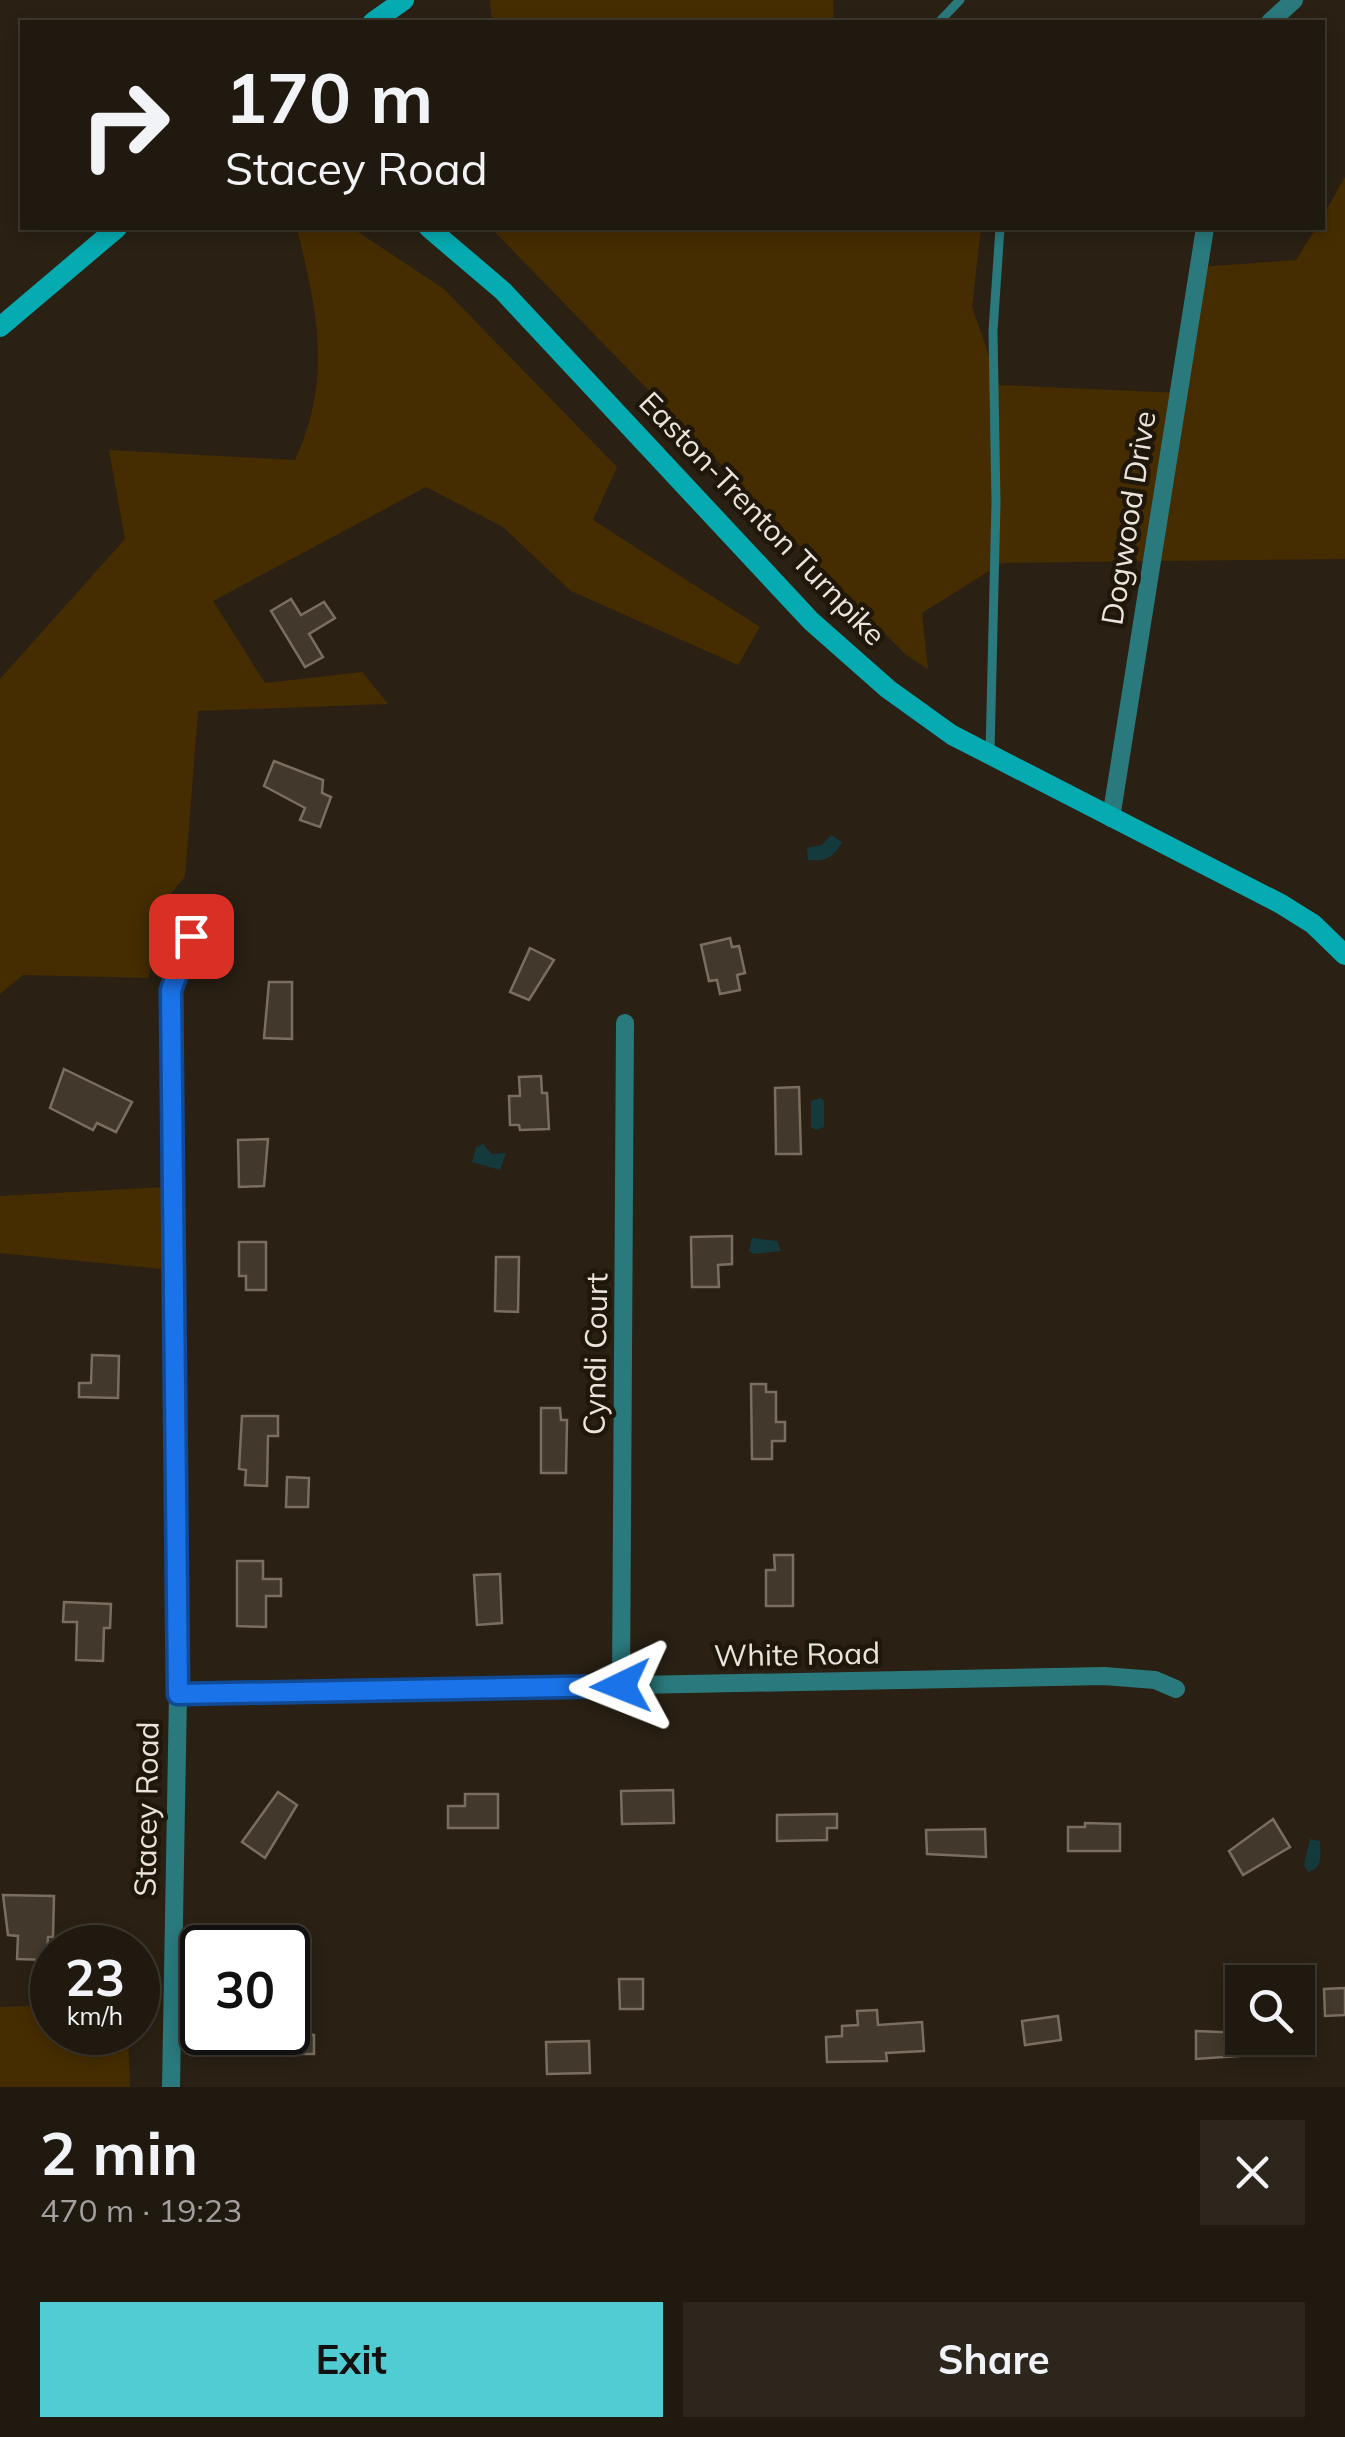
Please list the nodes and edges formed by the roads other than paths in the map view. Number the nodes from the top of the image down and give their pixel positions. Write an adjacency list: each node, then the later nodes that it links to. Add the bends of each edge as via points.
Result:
1 (404, 0): 4 (main road)
2 (960, 0): 5 (lane)
3 (1294, 0): 6 (street)
4 (376, 20)
5 (941, 20)
6 (1272, 20)
7 (115, 230): 11 (main road)
8 (431, 230): 12 (main road, Easton-Trenton Turnpike, via 528,316 836,646 922,714)
9 (1000, 230): 12 (lane)
10 (1205, 230): 13 (street, Dogwood Drive)
11 (0, 326)
12 (990, 754): 13 (main road, Easton-Trenton Turnpike)
13 (1111, 818): 15 (main road, Easton-Trenton Turnpike, via 1281,904)
14 (191, 936): 19 (street, Stacey Road, via 171,990)
15 (1345, 955)
16 (624, 1022): 17 (street, Cyndi Court)
17 (621, 1686): 18 (street, White Road, via 1129,1676); 19 (street, White Road)
18 (1176, 1688)
19 (178, 1694): 20 (street, Stacey Road)
20 (171, 2087)

